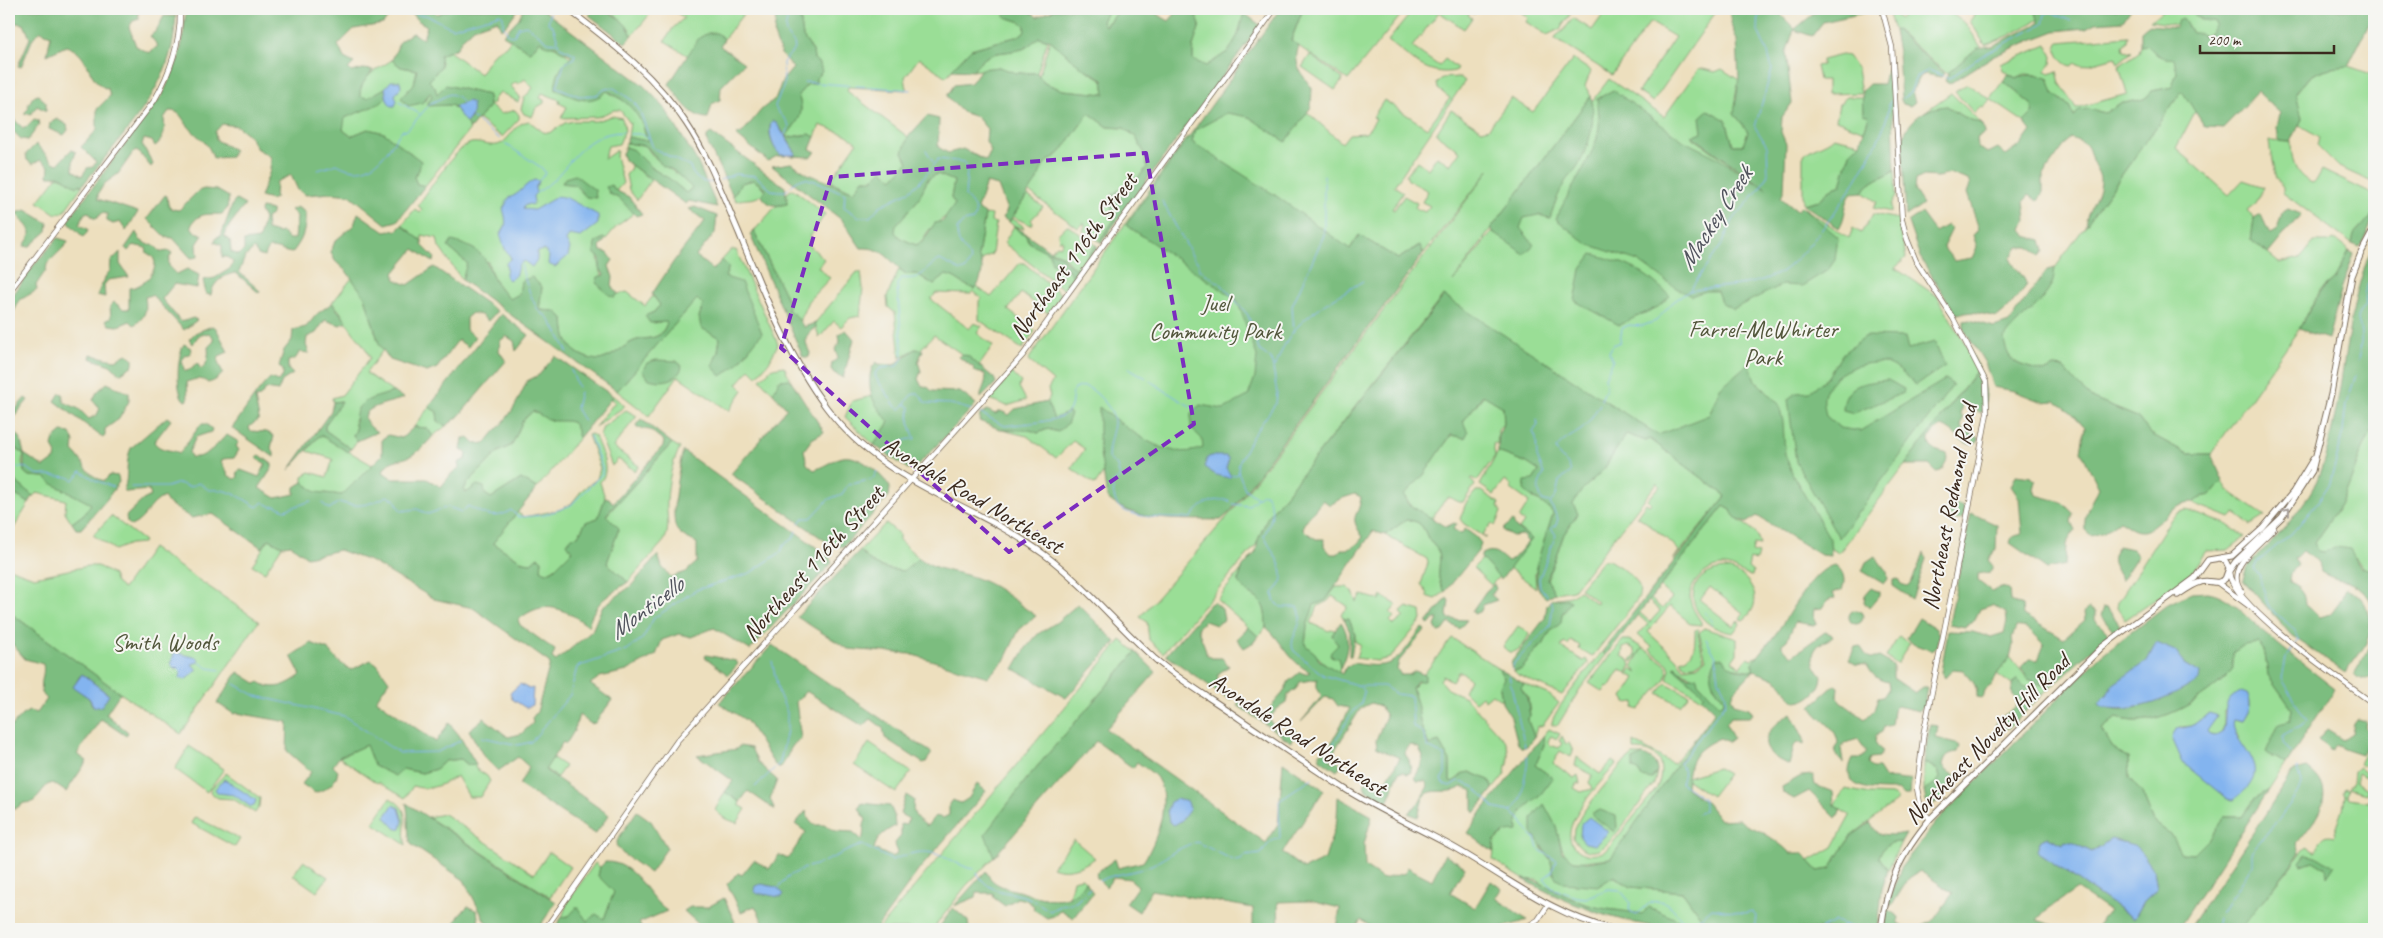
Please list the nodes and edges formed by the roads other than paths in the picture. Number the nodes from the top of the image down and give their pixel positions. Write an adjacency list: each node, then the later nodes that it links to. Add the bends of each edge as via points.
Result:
1 (180, 9): 6 (street, via 179,35 168,77 161,90)
2 (568, 9): 8 (main road, Avondale Road Northeast, via 655,82 687,123 712,170 787,341 809,383 863,448)
3 (1275, 9): 8 (street, Northeast 116th Street, via 1028,348)
4 (1882, 9): 18 (street, Northeast Redmond Road, via 1892,47 1900,204 1906,240 1924,276 1953,318 1981,368 1988,394 1988,413 1924,732 1917,788 1921,809)
5 (2374, 229): 7 (main road, via 2352,276 2324,426)
6 (9, 292)
7 (2314, 459): 9 (main road, one-way to 7, via 2300,493 2312,471); 10 (main road, via 2293,492 2262,528 2232,556)
8 (910, 481): 19 (main road, Avondale Road Northeast, via 1012,534 1046,556 1158,661 1345,789 1454,848); 20 (street, Northeast 116th Street, via 677,741)
9 (2276, 524): 12 (main road, via 2236,561); 16 (street, via 2245,558 2236,575 2238,588)
10 (2220, 558): 11 (main road, via 2208,560); 12 (main road, via 2226,562)
11 (2204, 566): 13 (main road, via 2204,575); 15 (main road, Northeast Novelty Hill Road, via 2195,578)
12 (2229, 572): 14 (main road); 16 (street, via 2232,586)
13 (2210, 582): 14 (main road); 15 (main road, Northeast Novelty Hill Road, via 2198,583)
14 (2218, 583): 16 (street)
15 (2163, 603): 18 (main road, Northeast Novelty Hill Road, via 2102,647)
16 (2263, 618): 17 (street, via 2286,640)
17 (2374, 704)
18 (1930, 819): 23 (main road, Northeast Novelty Hill Road, via 1896,866)
19 (1548, 905): 21 (street, via 1538,920); 22 (main road, Avondale Road Northeast, via 1580,920)
20 (545, 929)
21 (1523, 929)
22 (1612, 929)
23 (1881, 929)

